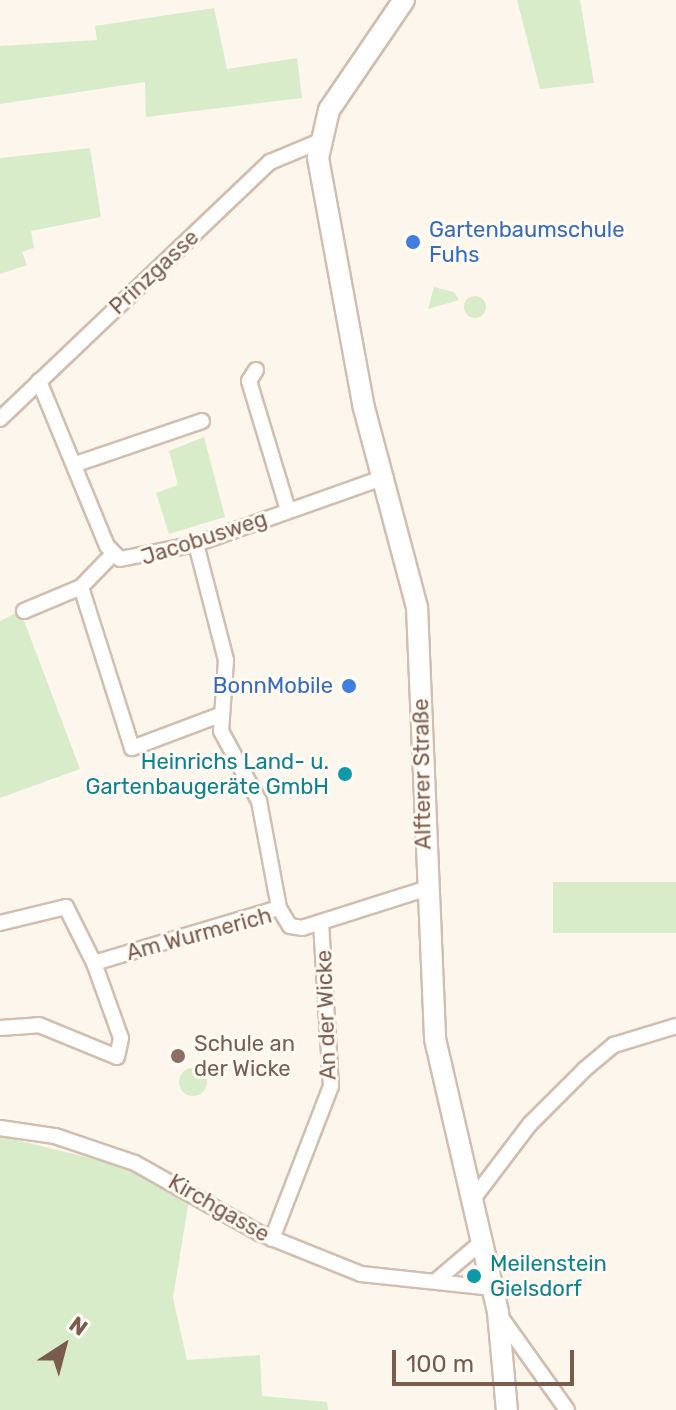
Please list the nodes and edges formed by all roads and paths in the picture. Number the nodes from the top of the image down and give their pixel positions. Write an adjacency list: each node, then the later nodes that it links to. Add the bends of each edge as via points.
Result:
1 (404, 0): 2 (street, via 329,110)
2 (318, 142): 4 (street, Prinzgasse, via 270,162); 8 (street, Alfterer Straße, via 350,338)
3 (256, 370): 9 (street, via 249,381)
4 (39, 381): 5 (street, Prinzgasse); 7 (street, Jacobusweg)
5 (0, 419)
6 (202, 421): 7 (street)
7 (76, 464): 11 (street, Jacobusweg)
8 (385, 477): 9 (street, Jacobusweg); 15 (street, Alfterer Straße, via 417,607)
9 (287, 507): 10 (street, Jacobusweg)
10 (196, 544): 11 (street, Jacobusweg, via 135,562); 14 (street, via 226,660)
11 (112, 555): 12 (street)
12 (81, 587): 13 (street); 14 (street, via 132,748)
13 (24, 611)
14 (220, 715): 16 (street, via 227,745 259,801)
15 (425, 889): 18 (street, Am Wurmerich); 23 (street, Alfterer Straße, via 435,1039)
16 (279, 908): 18 (street, Am Wurmerich, via 290,926); 19 (street, Am Wurmerich)
17 (0, 923): 19 (street, via 66,907)
18 (321, 923): 24 (street, An der Wicke, via 331,1086)
19 (94, 963): 21 (street, via 121,1038 117,1057 39,1025)
20 (676, 1026): 23 (street, via 614,1045 585,1069 530,1124)
21 (0, 1028)
22 (0, 1128): 24 (street, Kirchgasse, via 55,1136 135,1163)
23 (473, 1199): 25 (street, Alfterer Straße)
24 (272, 1239): 26 (street, Kirchgasse, via 372,1278)
25 (483, 1241): 26 (street); 27 (street, Alfterer Straße)
26 (438, 1279): 27 (street, Kirchgasse)
27 (493, 1288): 28 (street, Alfterer Straße)
28 (498, 1312): 29 (street, Alfterer Straße); 30 (street)
29 (507, 1410)
30 (567, 1410)

